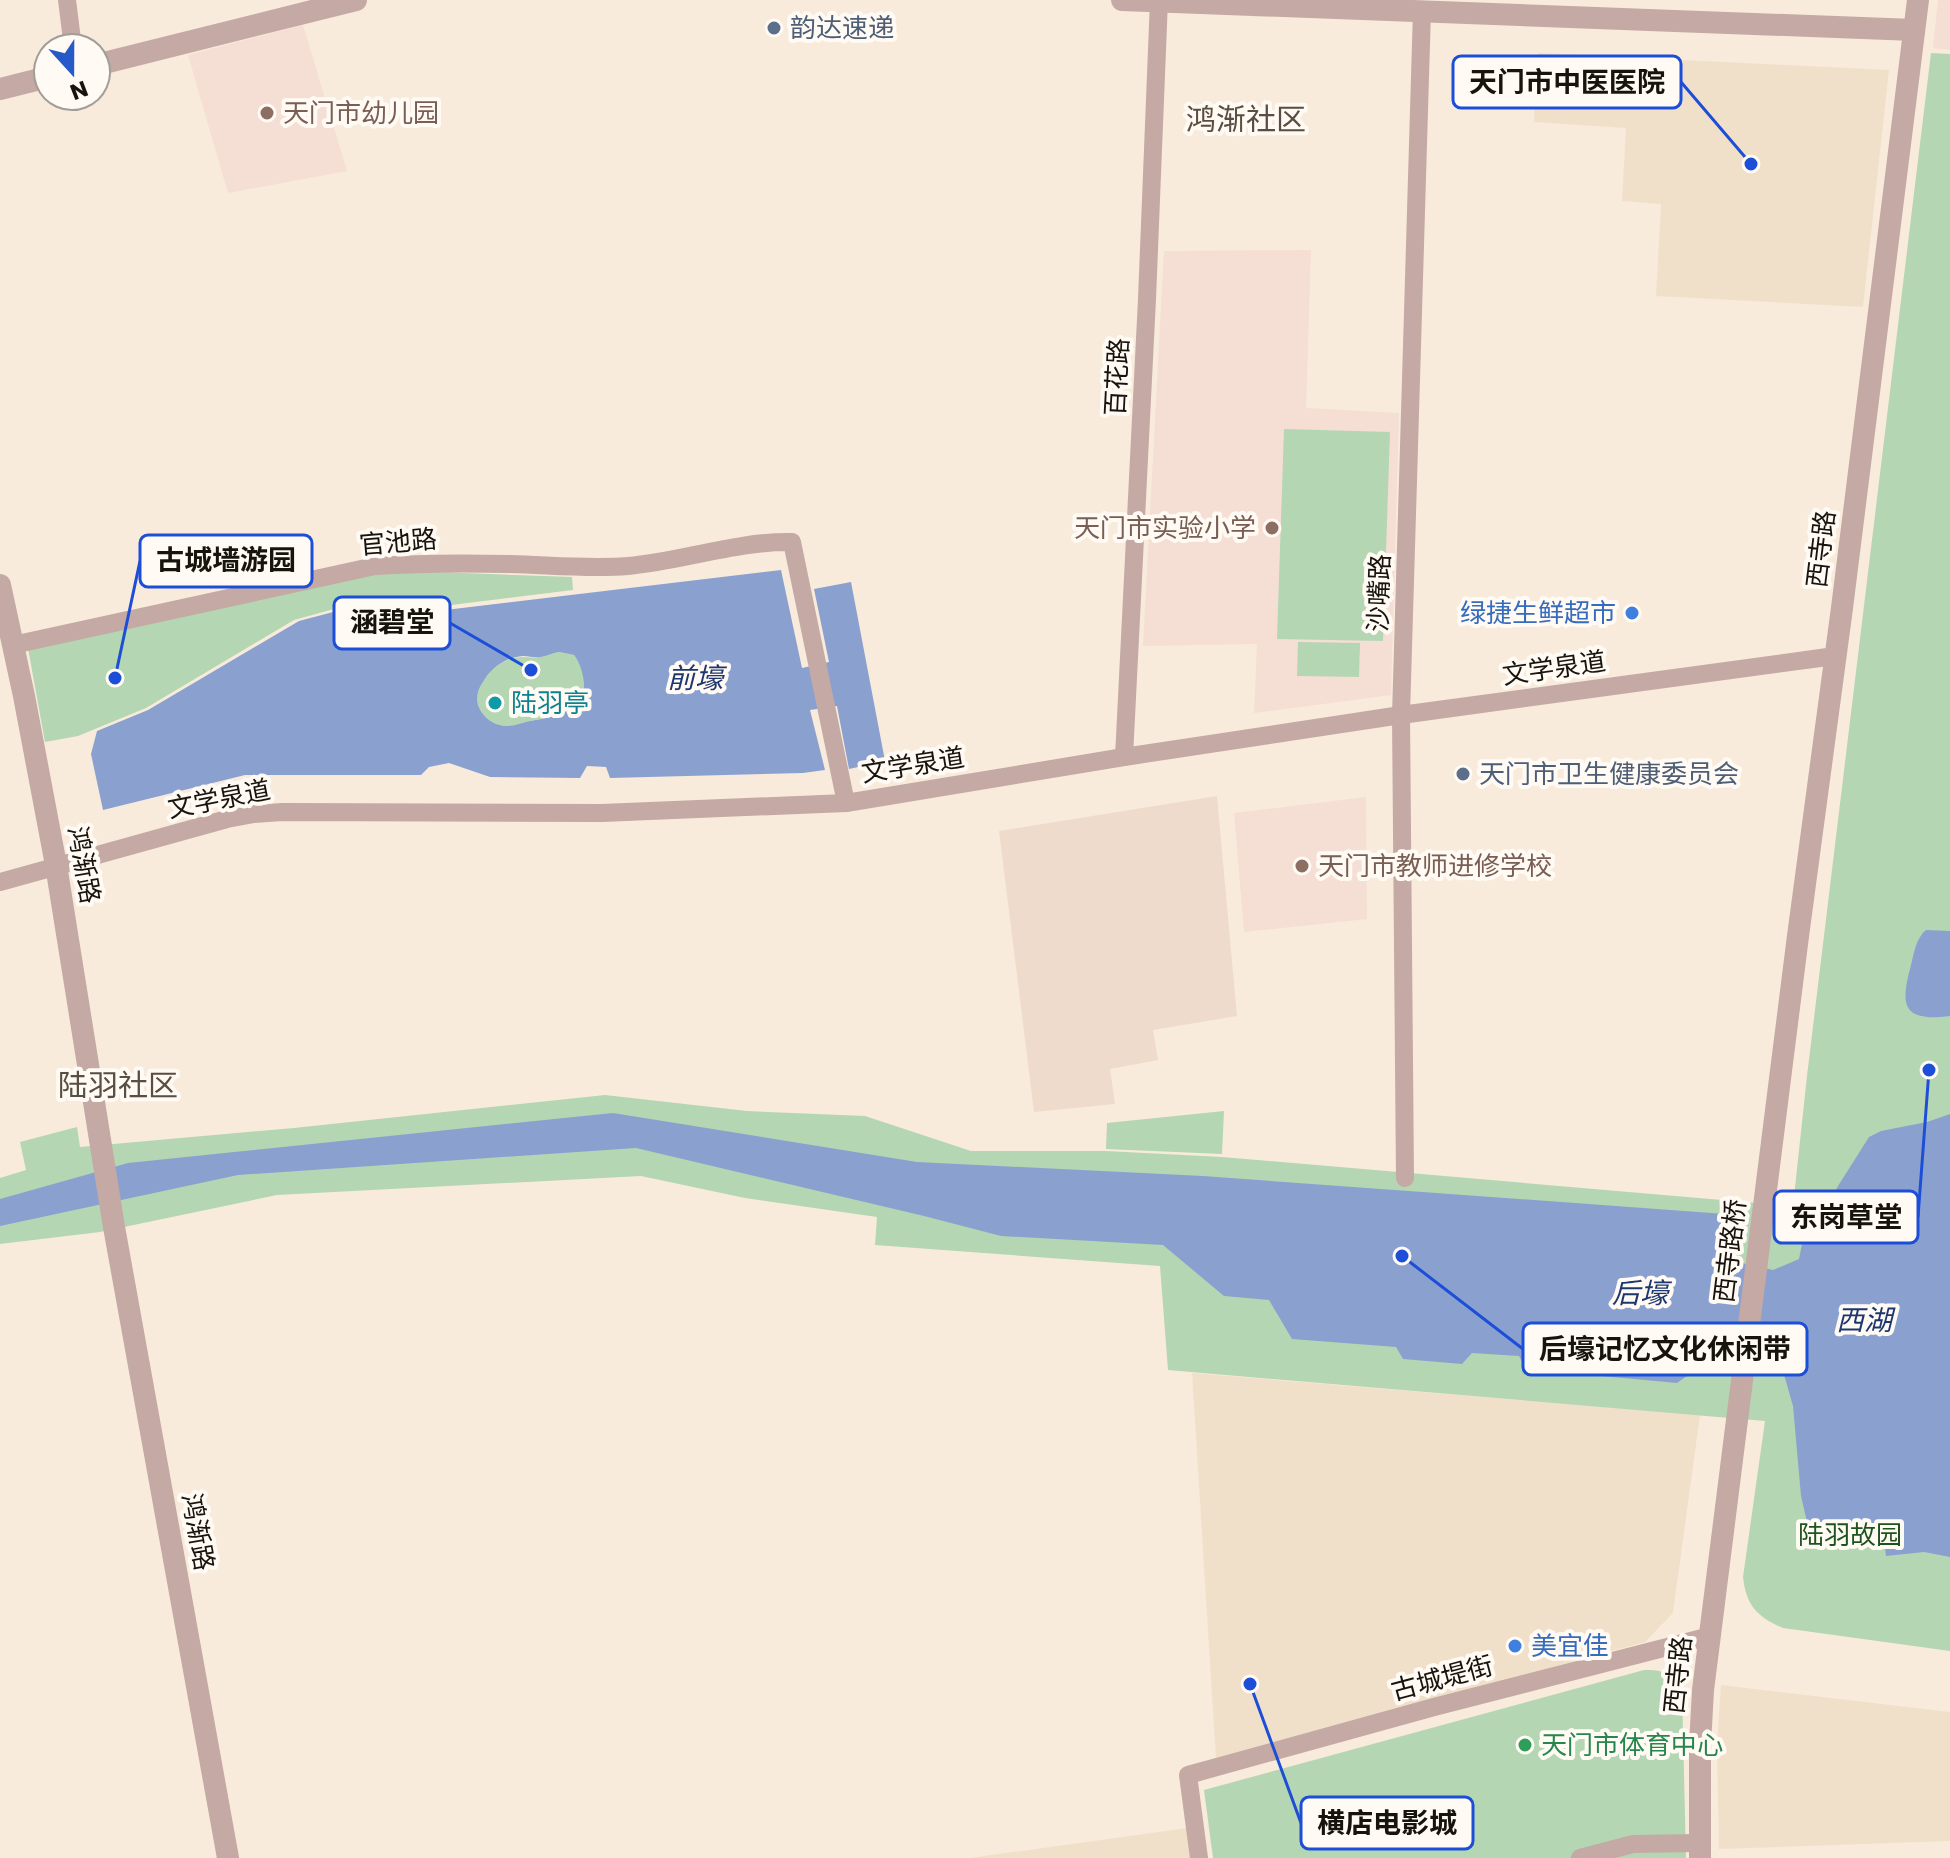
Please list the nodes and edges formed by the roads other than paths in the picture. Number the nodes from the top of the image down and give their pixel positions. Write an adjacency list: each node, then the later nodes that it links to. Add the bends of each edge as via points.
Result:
1 (67, 0): 8 (street)
2 (356, 0): 9 (street)
3 (1122, 0): 5 (street)
4 (1918, 0): 7 (street, 西寺路)
5 (1159, 1): 6 (street); 16 (street, 百花路)
6 (1422, 10): 7 (street); 15 (street, 沙嘴路)
7 (1914, 30): 14 (street, 西寺路)
8 (71, 32)
9 (112, 61)
10 (32, 81): 11 (street)
11 (0, 89)
12 (0, 585): 13 (street, 鸿渐路)
13 (13, 645): 17 (street, 官池路, via 375,566 624,566 760,542 792,542); 18 (street, 鸿渐路)
14 (1835, 656): 15 (street, 文学泉道); 20 (street, 西寺路)
15 (1401, 715): 16 (street, 文学泉道); 21 (street, 沙嘴路)
16 (1124, 757): 17 (street, 文学泉道)
17 (846, 803): 18 (street, 文学泉道, via 602,813 254,814)
18 (56, 865): 19 (street, 文学泉道); 25 (street, 鸿渐路, via 112,1215)
19 (0, 882)
20 (1777, 1104): 22 (street, 西寺路桥)
21 (1405, 1178)
22 (1722, 1547): 23 (street, 西寺路)
23 (1710, 1636): 24 (street, 西寺路, via 1701,1717); 26 (street, 古城堤街, via 1188,1775)
24 (1700, 1850): 27 (street, via 1633,1844)
25 (228, 1858)
26 (1199, 1858)
27 (1580, 1858)

